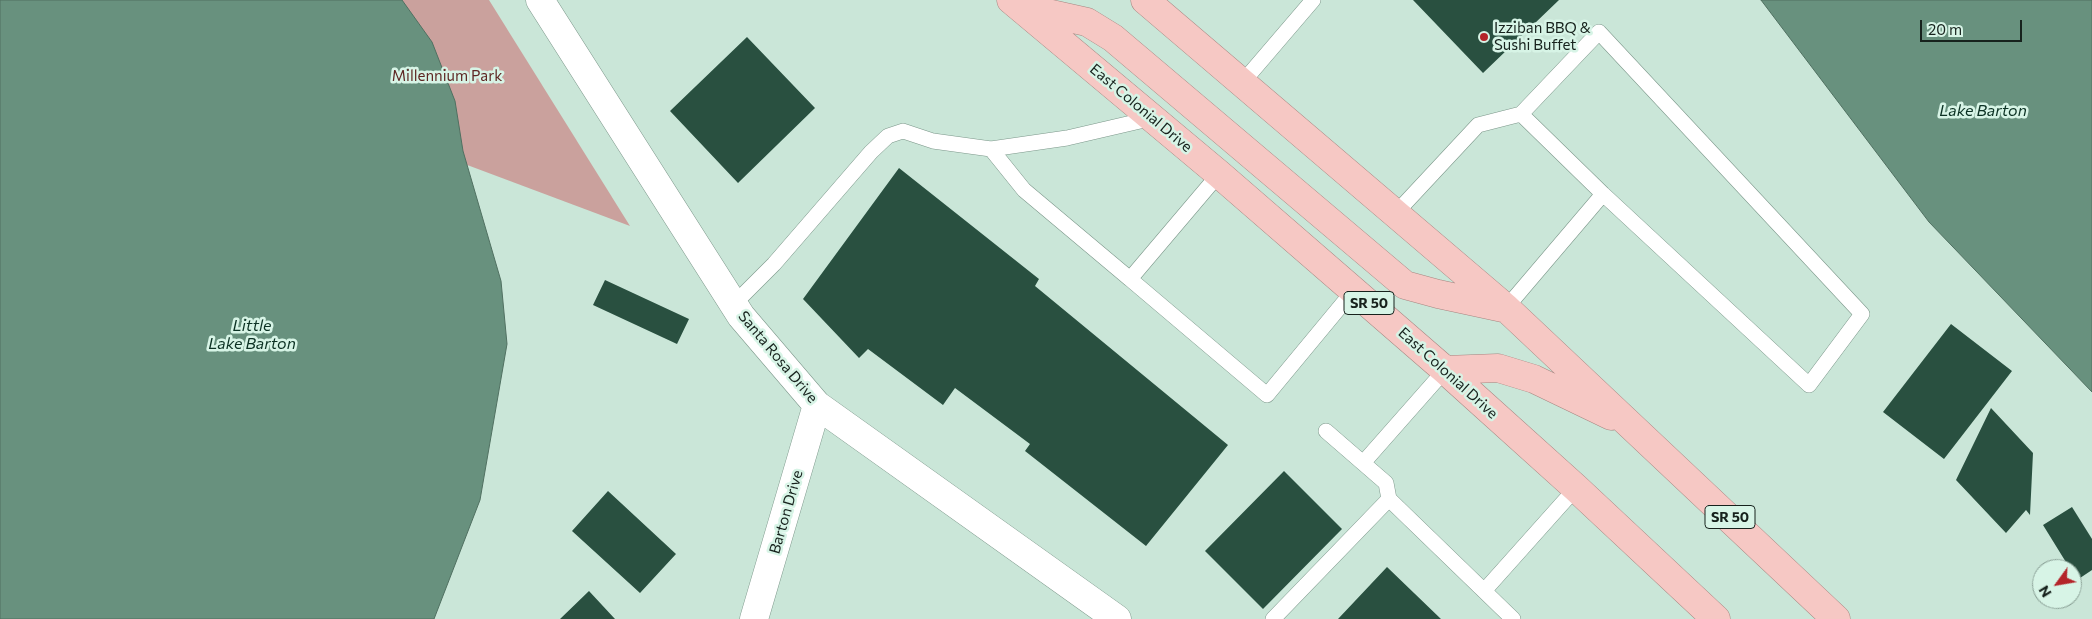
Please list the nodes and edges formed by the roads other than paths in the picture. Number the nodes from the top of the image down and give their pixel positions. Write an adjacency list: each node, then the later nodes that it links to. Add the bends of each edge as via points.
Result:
1 (540, 0): 14 (street, Santa Rosa Drive)
2 (1145, 0): 5 (highway, SR 50)
3 (1313, 0): 5 (lane)
4 (1015, 3): 7 (highway, East Colonial Drive / SR 50); 15 (highway, via 1087,22 1112,38 1405,285)
5 (1242, 83): 11 (highway, SR 50)
6 (1521, 114): 10 (lane); 10 (lane, via 1599,32 1862,314 1809,385); 11 (lane, via 1478,125)
7 (1153, 118): 8 (lane, via 1067,138); 9 (highway, East Colonial Drive / SR 50)
8 (990, 149): 12 (lane, via 1024,190); 14 (lane, via 903,132 888,136)
9 (1219, 174): 12 (lane); 13 (highway, East Colonial Drive / SR 50)
10 (1603, 194): 15 (lane)
11 (1395, 214): 15 (highway, SR 50)
12 (1130, 279): 13 (lane, via 1267,395)
13 (1354, 290): 16 (highway, East Colonial Drive / SR 50)
14 (734, 304): 17 (street, Santa Rosa Drive)
15 (1506, 308): 18 (highway, SR 50)
16 (1445, 370): 18 (highway, via 1498,368 1534,379); 20 (lane); 21 (highway, East Colonial Drive / SR 50)
17 (817, 405): 24 (street, Barton Drive); 25 (street, Santa Rosa Drive)
18 (1637, 429): 29 (highway, SR 50)
19 (1326, 431): 20 (lane)
20 (1363, 463): 22 (lane, via 1386,483)
21 (1576, 488): 23 (lane); 28 (highway, East Colonial Drive / SR 50)
22 (1389, 499): 23 (lane); 26 (lane)
23 (1484, 591): 27 (lane)
24 (754, 619)
25 (1117, 619)
26 (1273, 619)
27 (1513, 619)
28 (1716, 619)
29 (1836, 619)

